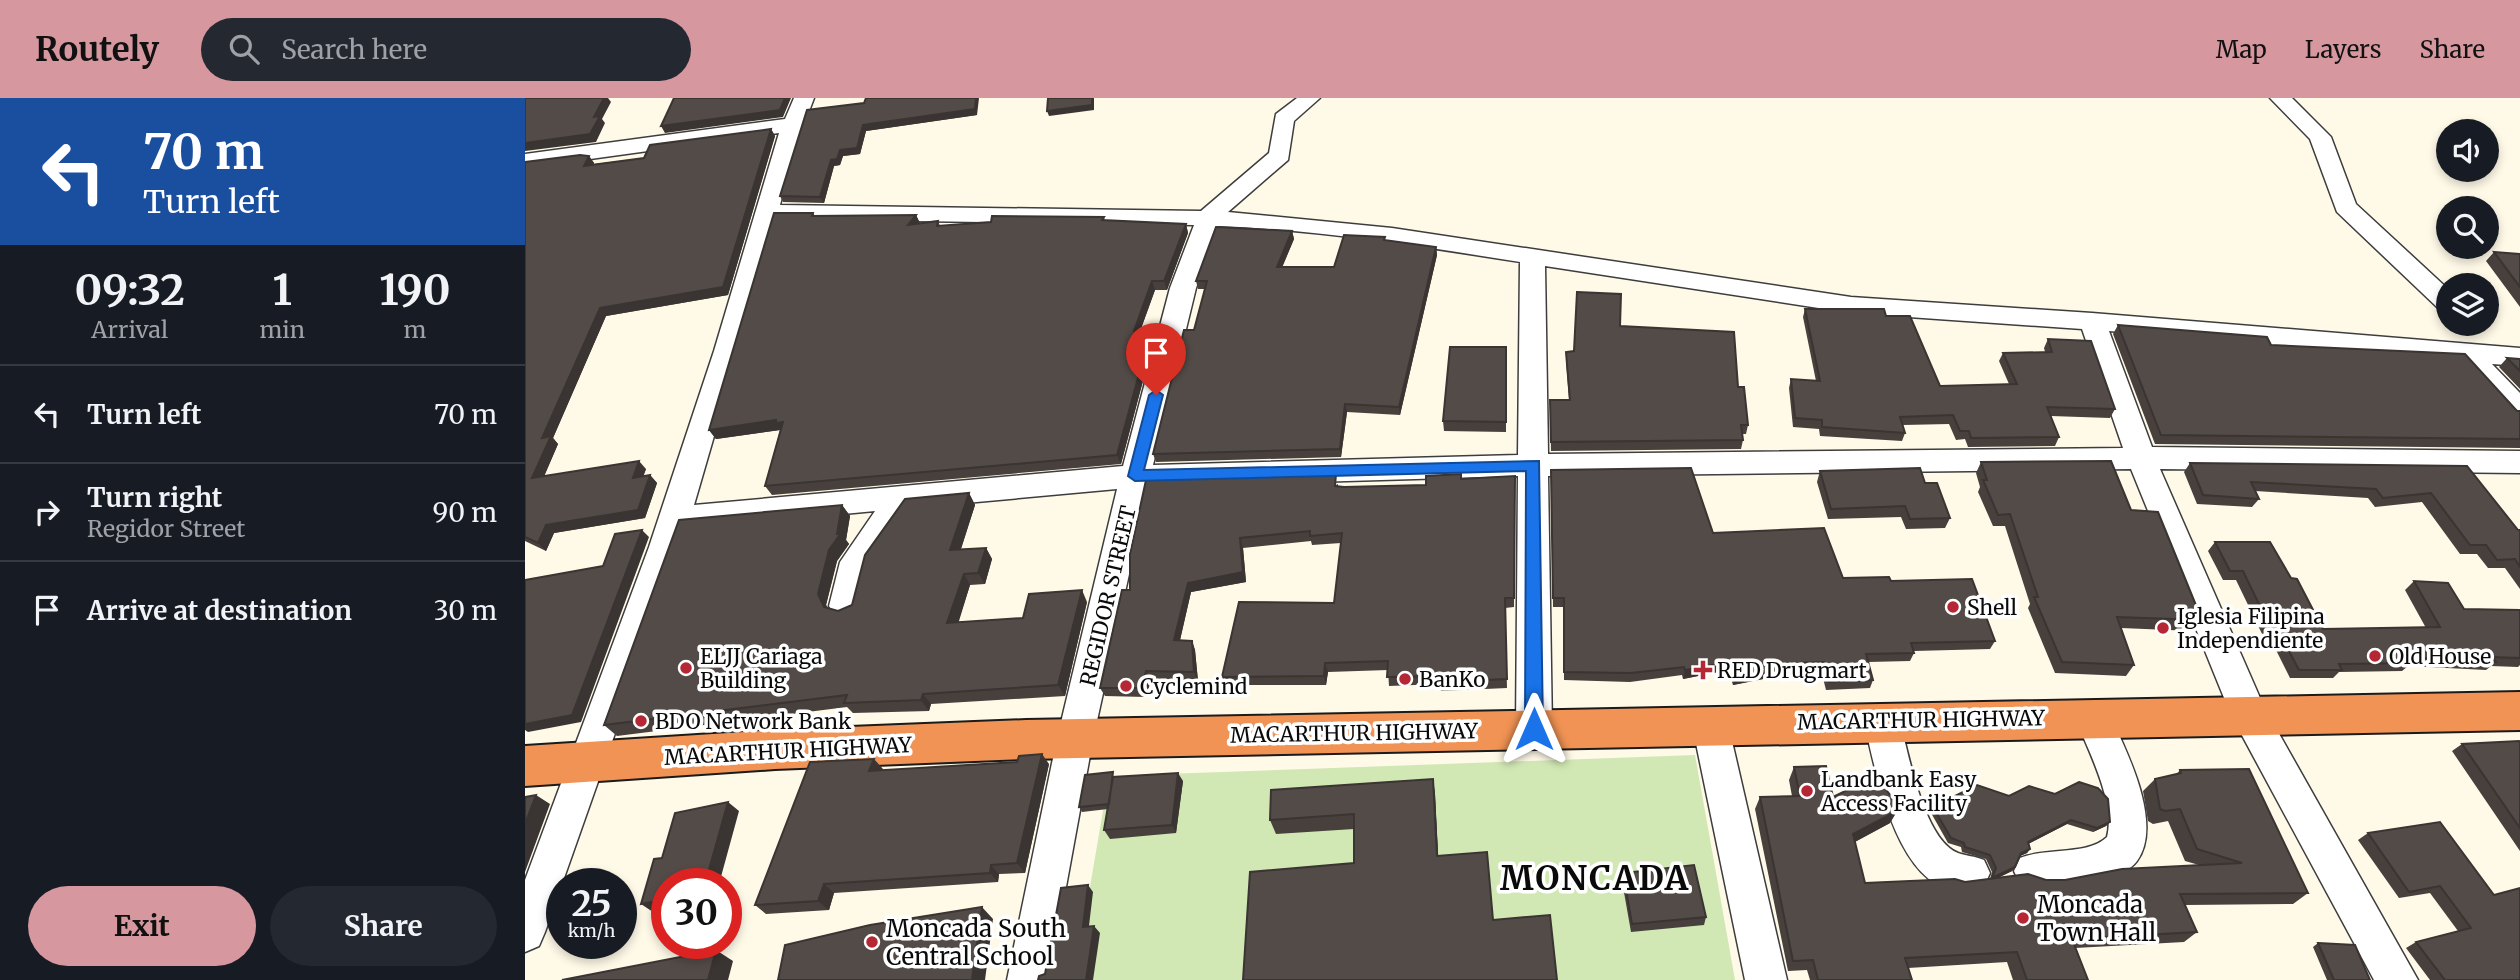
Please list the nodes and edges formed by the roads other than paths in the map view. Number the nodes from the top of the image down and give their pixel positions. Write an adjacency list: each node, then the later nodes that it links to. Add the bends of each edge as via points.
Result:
1 (804, 98): 4 (street)
2 (1310, 98): 7 (street, via 1277,111 1280,155)
3 (2280, 98): 9 (street, via 2320,137 2345,207)
4 (792, 125): 5 (street); 6 (street)
5 (525, 161)
6 (768, 212): 7 (street); 19 (street)
7 (1209, 217): 8 (street, via 1392,234); 17 (street, REGIDOR STREET, via 1183,288)
8 (1532, 257): 10 (street, via 1851,305); 16 (street)
9 (2436, 292)
10 (2092, 321): 11 (street); 14 (street)
11 (2467, 337): 12 (street); 13 (street)
12 (2520, 357)
13 (2520, 411)
14 (2141, 458): 15 (street); 16 (street); 22 (street)
15 (2520, 462)
16 (1534, 465): 17 (street); 26 (street)
17 (1135, 476): 18 (street); 27 (street, REGIDOR STREET)
18 (901, 499): 19 (street); 20 (street, via 856,562)
19 (676, 518): 28 (street)
20 (846, 606)
21 (2520, 711): 22 (highway, MACARTHUR HIGHWAY)
22 (2249, 715): 23 (highway, MACARTHUR HIGHWAY); 35 (street)
23 (2093, 718): 24 (highway, MACARTHUR HIGHWAY); 30 (street, via 2120,785 2128,823 2127,845 2116,857)
24 (1882, 721): 25 (highway, MACARTHUR HIGHWAY); 31 (street, via 1911,822 1934,858 1947,869)
25 (1710, 724): 26 (highway, MACARTHUR HIGHWAY); 34 (street)
26 (1534, 729): 27 (highway, MACARTHUR HIGHWAY)
27 (1075, 739): 28 (highway, MACARTHUR HIGHWAY); 33 (street, REGIDOR STREET)
28 (591, 760): 29 (highway, MACARTHUR HIGHWAY); 32 (street)
29 (525, 766)
30 (2034, 871)
31 (1970, 873)
32 (525, 932)
33 (1028, 980)
34 (1766, 980)
35 (2397, 980)

